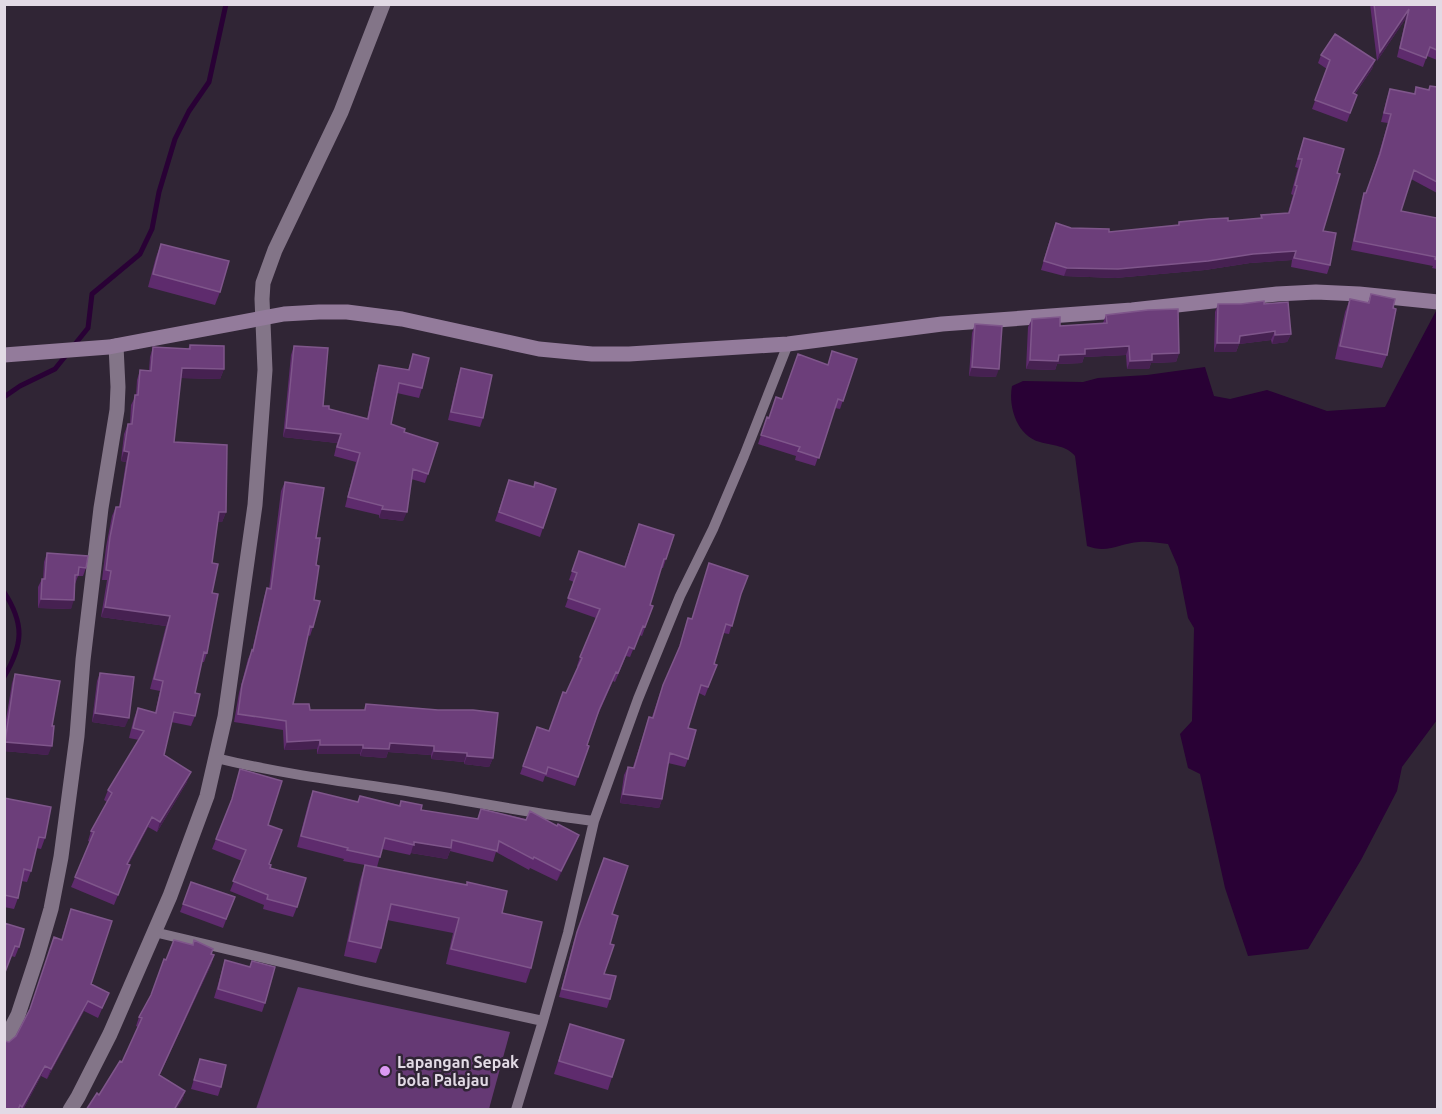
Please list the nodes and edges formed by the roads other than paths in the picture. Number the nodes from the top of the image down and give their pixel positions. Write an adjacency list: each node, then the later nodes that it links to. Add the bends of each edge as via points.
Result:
1 (383, 4): 3 (street, via 341,112 267,269 263,283)
2 (1437, 302): 4 (main road, via 1359,294 1277,294 1132,310 952,323)
3 (264, 317): 4 (main road, via 319,312 373,315 539,349 592,354); 5 (main road); 7 (street, via 265,396 255,505)
4 (788, 344): 8 (lane, via 713,529 657,651)
5 (113, 347): 6 (main road); 11 (street, via 117,410 101,508 61,857 37,957 18,1016)
6 (4, 355)
7 (216, 758): 8 (lane, via 334,781); 9 (street, via 192,840)
8 (594, 821): 10 (lane)
9 (154, 932): 10 (lane); 12 (street, via 110,1034)
10 (543, 1021): 13 (lane)
11 (4, 1042)
12 (70, 1110)
13 (516, 1110)

